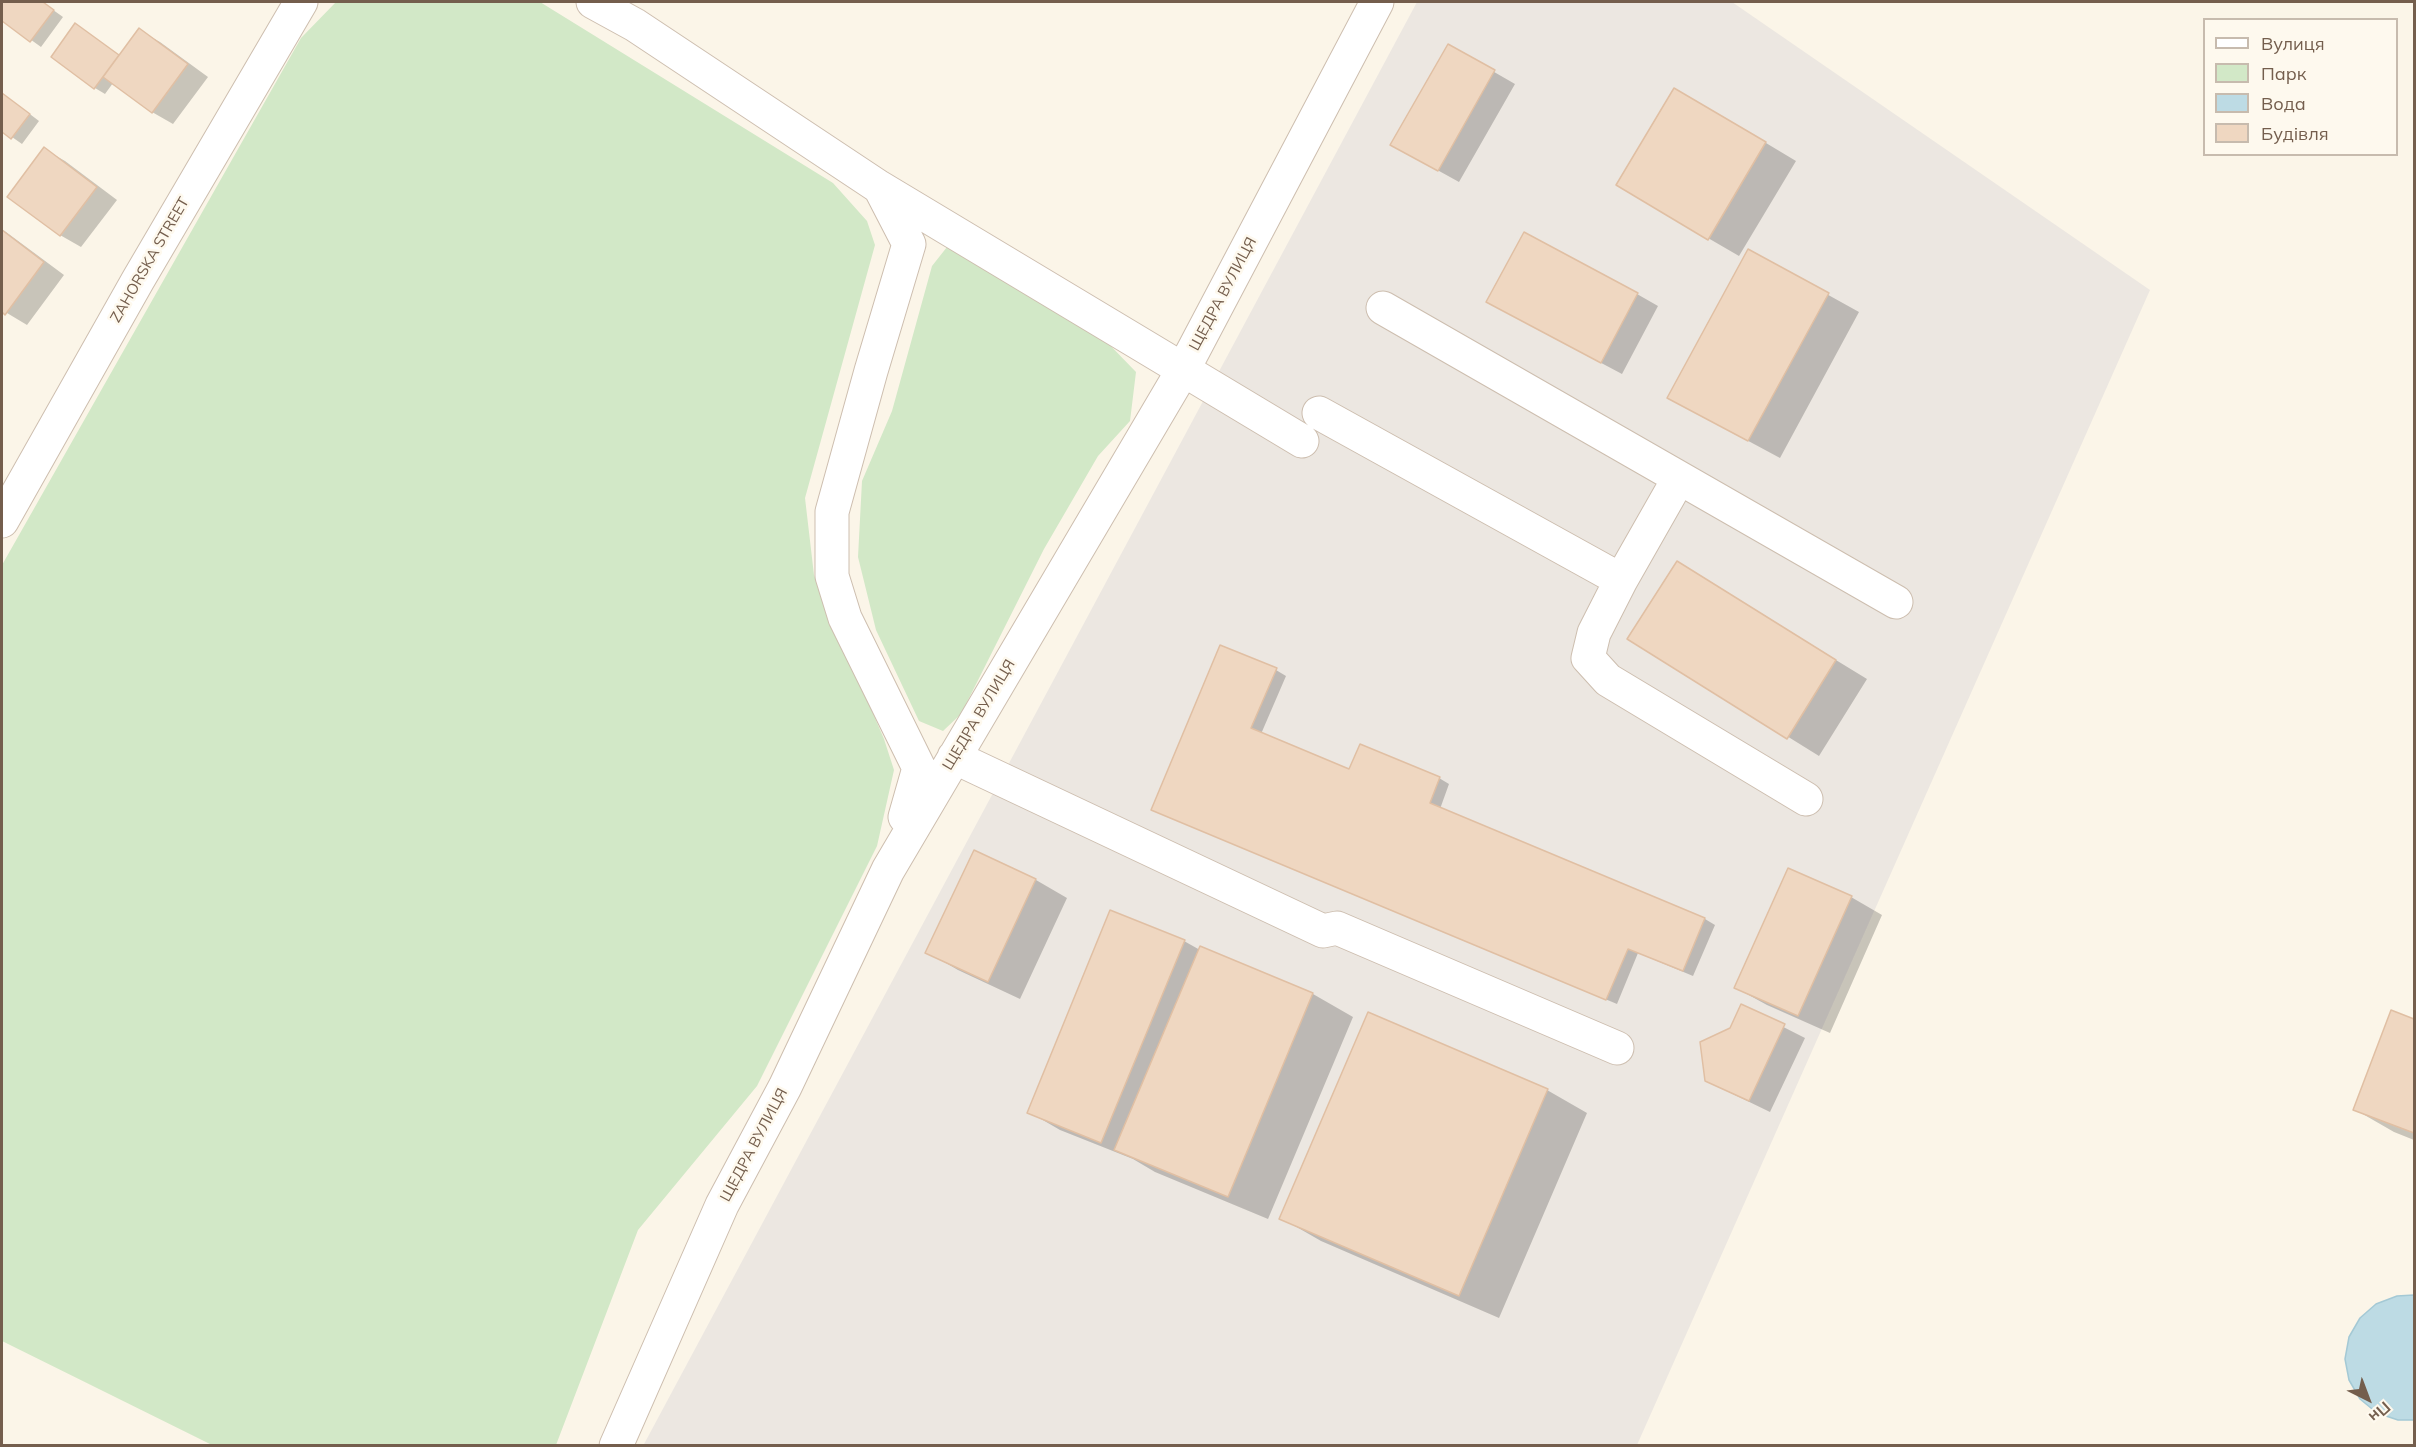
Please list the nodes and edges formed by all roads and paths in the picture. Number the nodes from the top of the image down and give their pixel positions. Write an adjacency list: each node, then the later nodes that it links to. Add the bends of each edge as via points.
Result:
1 (301, 2): 10 (street, ZAHORSKA STREET)
2 (593, 2): 4 (street, via 635,25)
3 (1377, 2): 6 (street, ЩЕДРА ВУЛИЦЯ)
4 (879, 187): 6 (street); 15 (street, via 909,244 832,512 832,576 845,618 919,768)
5 (1383, 308): 9 (street)
6 (1183, 370): 8 (street); 13 (street, ЩЕДРА ВУЛИЦЯ)
7 (1319, 413): 11 (street)
8 (1302, 441)
9 (1679, 478): 11 (street); 12 (street)
10 (2, 521)
11 (1621, 580): 14 (street, via 1594,633 1588,658 1608,680)
12 (1896, 602)
13 (954, 757): 15 (street, ЩЕДРА ВУЛИЦЯ); 16 (street, via 1323,931 1337,928)
14 (1806, 799)
15 (888, 870): 17 (street, ЩЕДРА ВУЛИЦЯ, via 785,1087 722,1205)
16 (1617, 1048)
17 (616, 1446)

